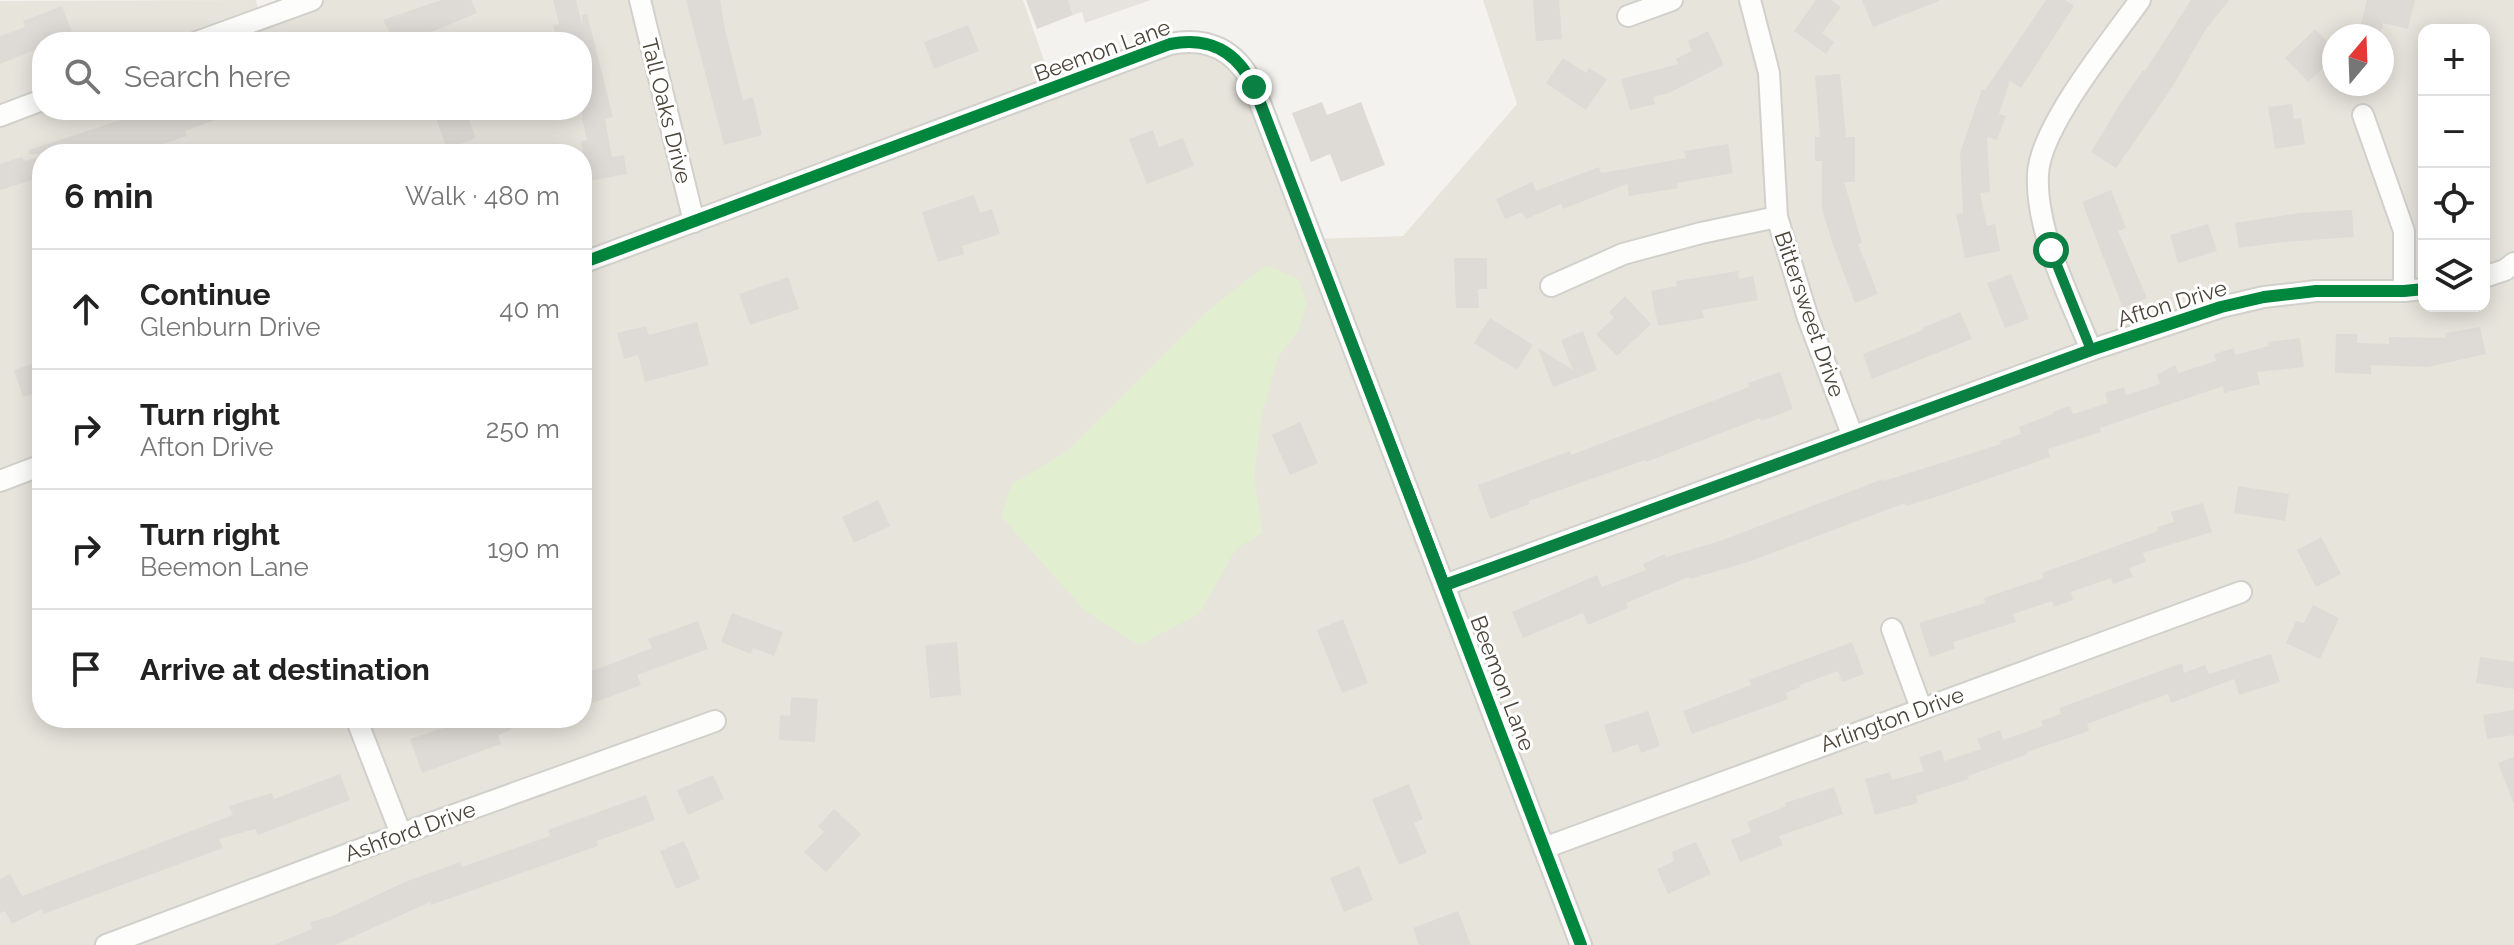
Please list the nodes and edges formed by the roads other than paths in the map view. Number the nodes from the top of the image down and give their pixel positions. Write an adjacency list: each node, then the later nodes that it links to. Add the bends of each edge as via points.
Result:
1 (312, 0): 7 (street)
2 (640, 0): 12 (street, Tall Oaks Drive)
3 (1672, 0): 6 (street)
4 (1750, 0): 11 (street, Bittersweet Drive, via 1769,73)
5 (2140, 0): 18 (street, via 2057,118 2038,172 2051,250)
6 (1628, 16)
7 (224, 32)
8 (32, 104): 10 (street)
9 (2363, 115): 17 (street, via 2404,231)
10 (0, 116)
11 (1777, 217): 16 (street, via 1623,254); 19 (street, Bittersweet Drive)
12 (694, 222): 13 (street, Beemon Lane); 22 (street, Beemon Lane, via 1170,44 1216,45 1239,62 1254,87)
13 (592, 259)
14 (2514, 263): 15 (street)
15 (2490, 275)
16 (1551, 286)
17 (2414, 290): 18 (street, Afton Drive, via 2264,297)
18 (2091, 350): 19 (street, Afton Drive)
19 (1853, 437): 22 (street, Afton Drive)
20 (32, 469): 21 (street)
21 (0, 481)
22 (1445, 585): 29 (street, Beemon Lane)
23 (2241, 592): 25 (street, Arlington Drive)
24 (1892, 629): 25 (street)
25 (1921, 708): 29 (street, Arlington Drive)
26 (715, 721): 28 (street, Ashford Drive)
27 (360, 728): 28 (street)
28 (401, 834): 30 (street, Ashford Drive)
29 (1544, 848): 31 (street, Beemon Lane)
30 (106, 945)
31 (1581, 945)

